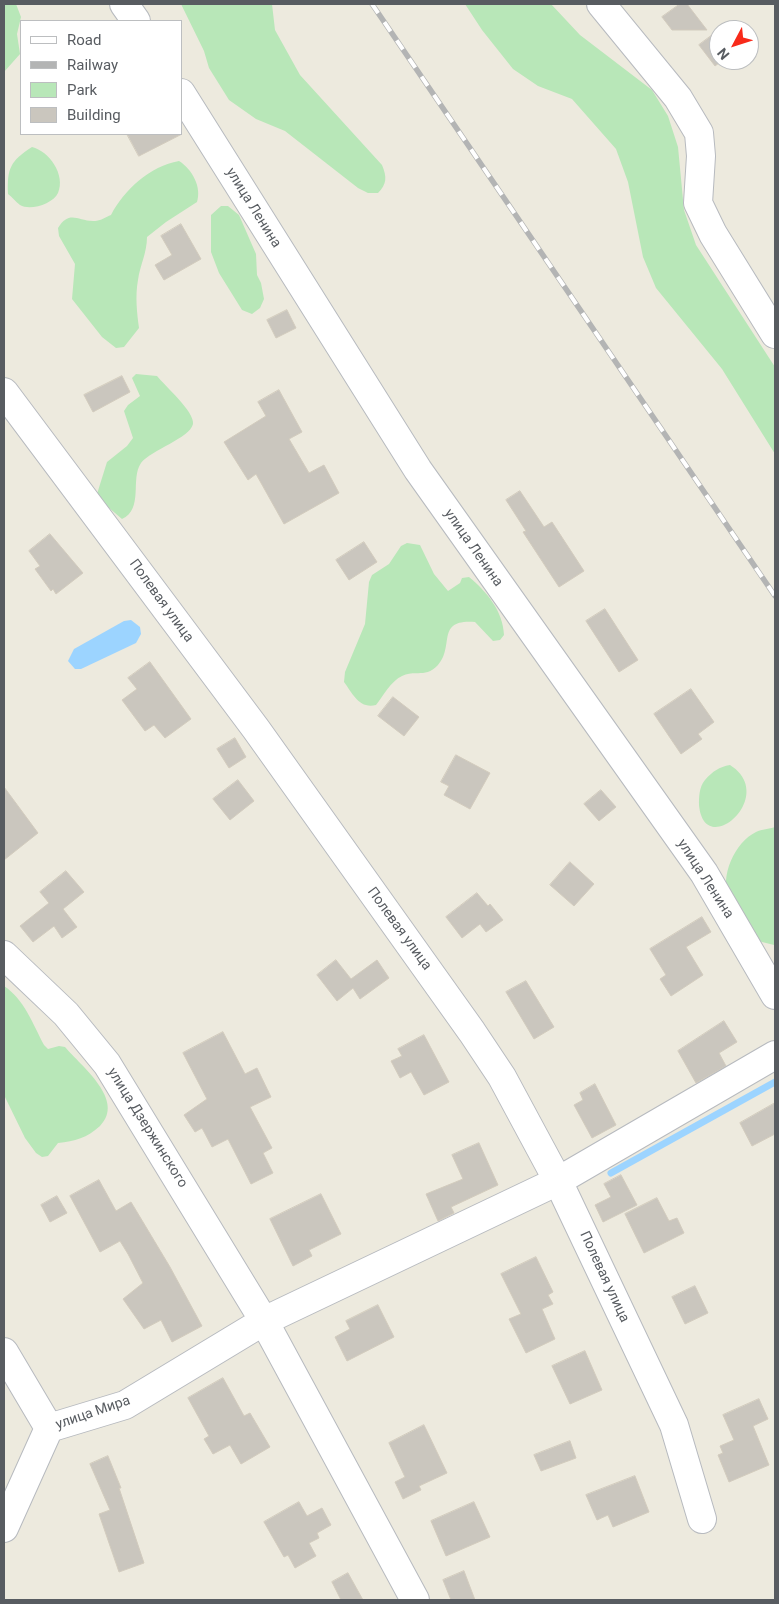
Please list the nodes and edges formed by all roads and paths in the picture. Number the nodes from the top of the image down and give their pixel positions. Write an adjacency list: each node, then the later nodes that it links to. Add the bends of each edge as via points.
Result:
1 (124, 4): 3 (street)
2 (601, 4): 5 (street, via 678,98 699,133 698,203 713,234)
3 (135, 20)
4 (182, 95): 8 (street, улица Ленина, via 418,470 704,873)
5 (775, 334)
6 (4, 392): 10 (street, Полевая улица, via 244,713 472,1032 502,1077)
7 (4, 955): 11 (street, улица Дзержинского, via 66,1014 107,1064)
8 (775, 995)
9 (775, 1055): 10 (street, улица Мира)
10 (558, 1181): 11 (street, улица Мира); 14 (street, Полевая улица, via 674,1425)
11 (264, 1321): 13 (street, улица Мира, via 125,1405); 16 (street, улица Дзержинского)
12 (4, 1352): 13 (street, улица Мира)
13 (49, 1428): 15 (street)
14 (702, 1519)
15 (4, 1528)
16 (415, 1600)

